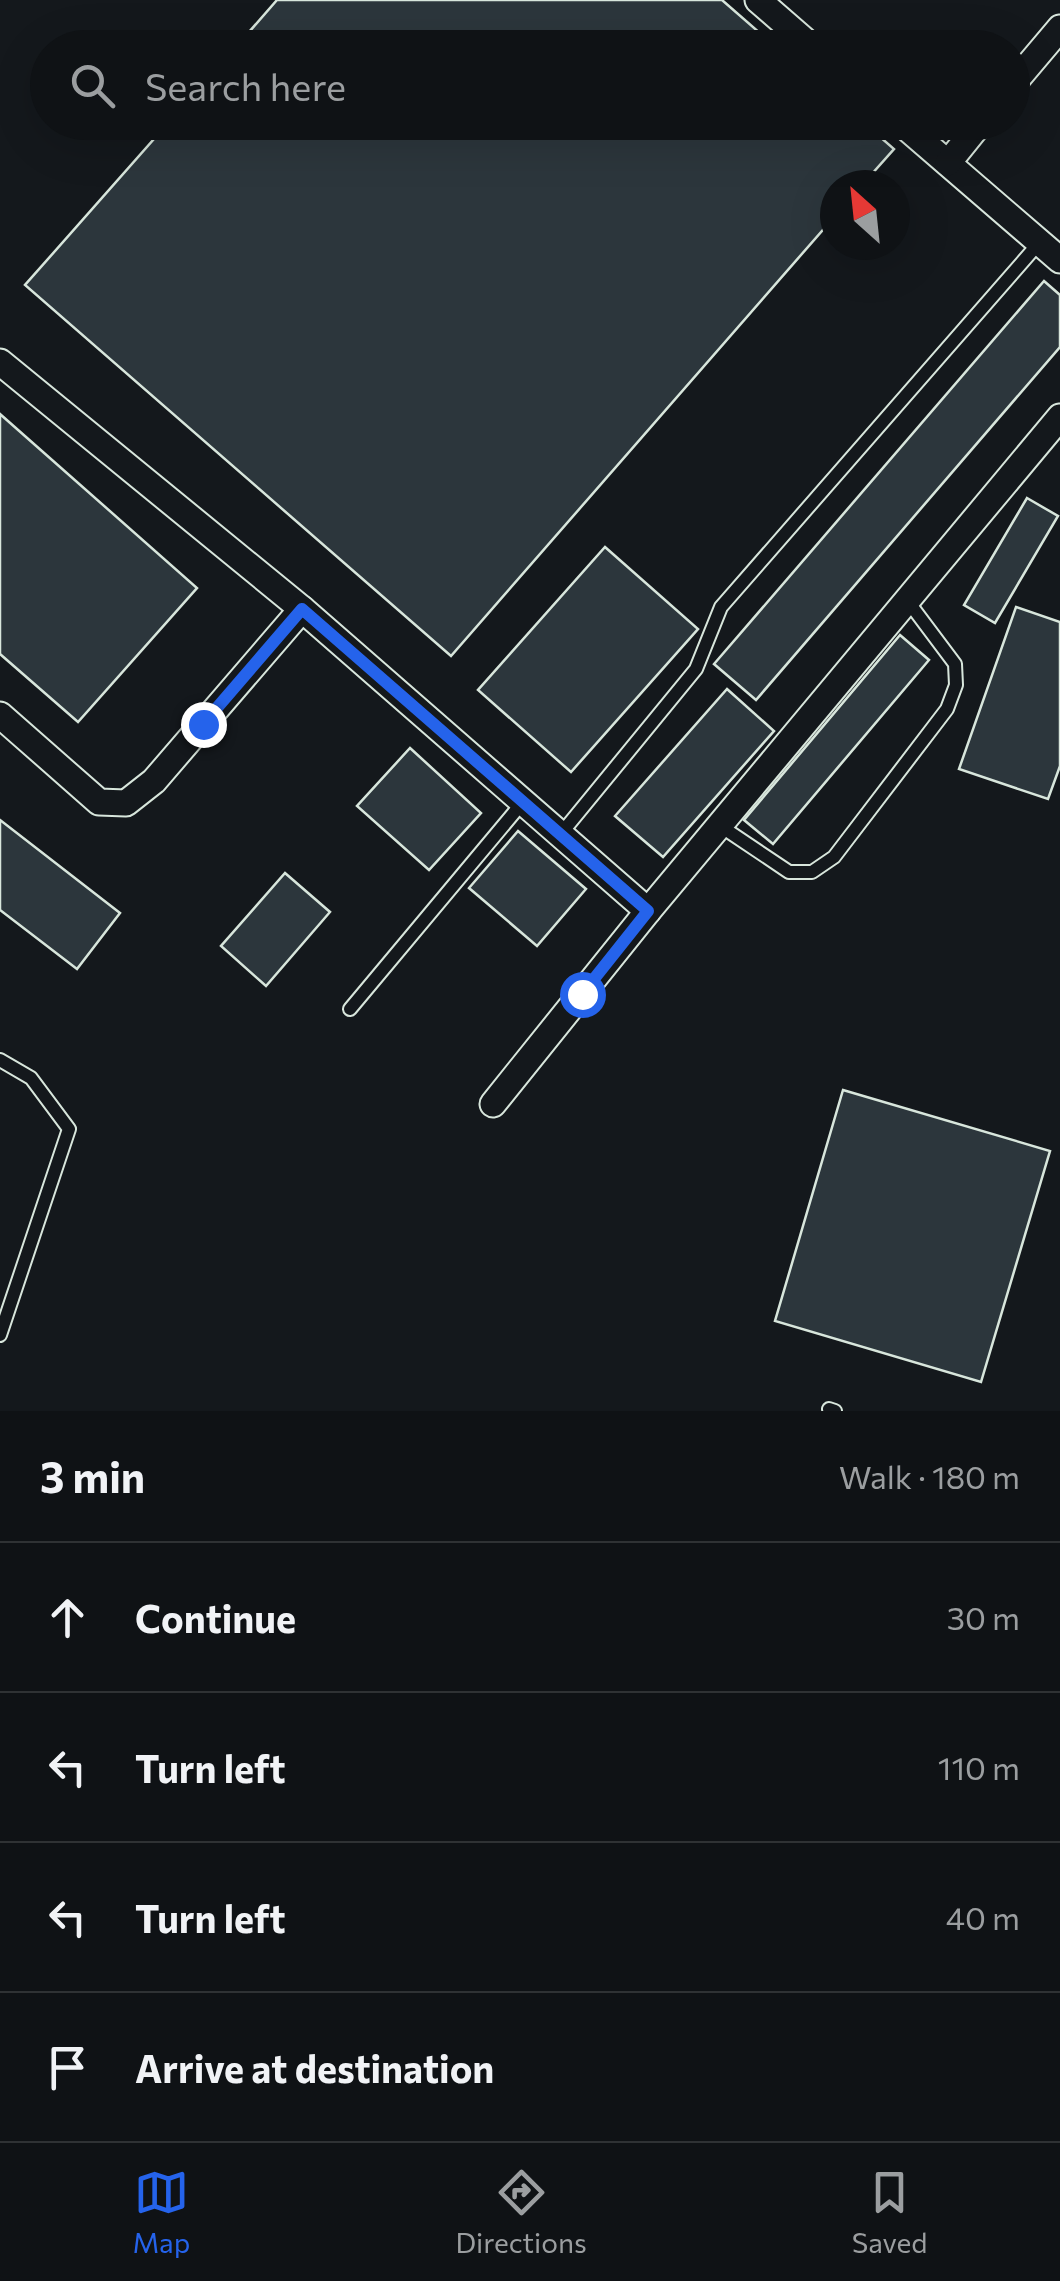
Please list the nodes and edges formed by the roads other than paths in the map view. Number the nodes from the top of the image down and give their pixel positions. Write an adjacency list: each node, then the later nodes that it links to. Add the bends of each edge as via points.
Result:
1 (758, 0): 3 (street)
2 (1060, 28): 4 (street)
3 (792, 30)
4 (1030, 64)
5 (921, 140): 7 (street)
6 (967, 140): 7 (street)
7 (948, 163): 8 (street)
8 (1039, 243): 9 (street); 17 (lane, via 720,606 696,669)
9 (1060, 260)
10 (0, 362): 13 (street)
11 (1060, 417): 12 (street)
12 (907, 600): 16 (street); 16 (lane, via 955,664 956,686 947,709 834,857 812,872 789,872)
13 (302, 609): 14 (street, via 154,782 126,803 99,802); 15 (street)
14 (0, 715)
15 (523, 802): 17 (street); 19 (lane)
16 (720, 826): 18 (street)
17 (560, 835): 18 (street)
18 (648, 911): 21 (street)
19 (350, 1009)
20 (0, 1060): 22 (lane, via 31,1078 69,1129)
21 (493, 1104)
22 (0, 1335)

